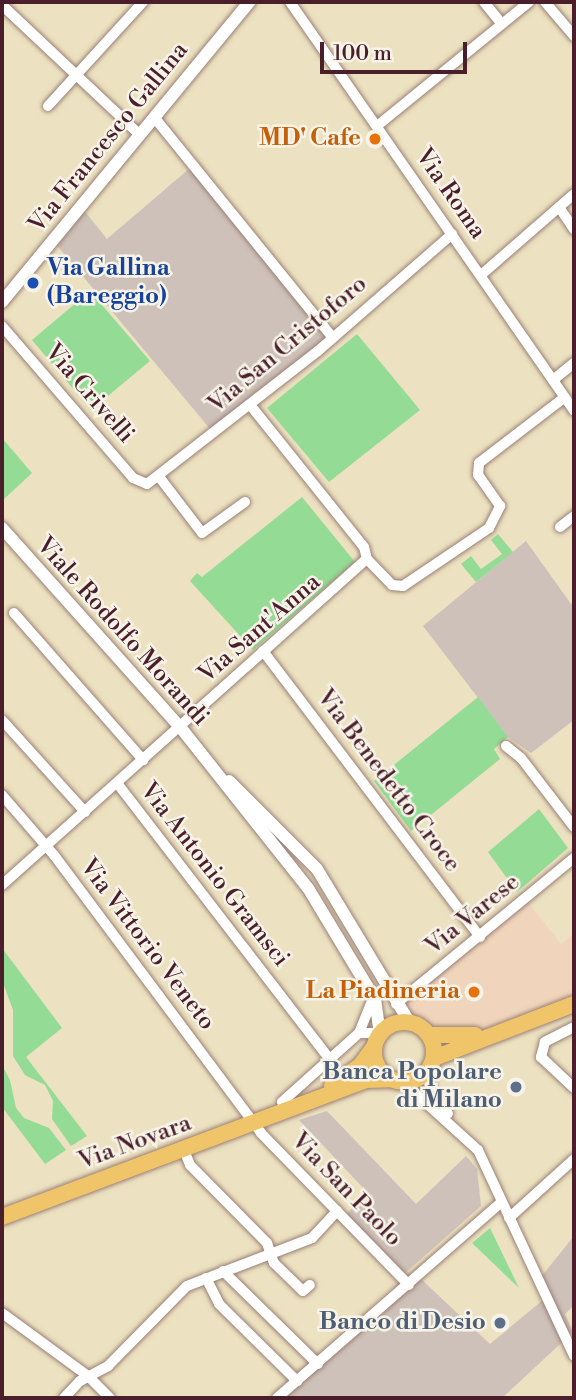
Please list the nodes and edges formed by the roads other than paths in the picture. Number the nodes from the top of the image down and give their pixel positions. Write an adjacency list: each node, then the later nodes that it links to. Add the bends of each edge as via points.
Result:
1 (143, 2): 10 (street)
2 (248, 2): 12 (street, Via Francesco Gallina)
3 (290, 2): 13 (street, Via Roma)
4 (484, 2): 8 (street)
5 (529, 2): 8 (street)
6 (545, 2): 9 (street)
7 (2, 5): 10 (street)
8 (502, 24): 13 (street)
9 (574, 36)
10 (76, 75): 11 (street); 14 (street)
11 (48, 106)
12 (154, 117): 14 (street, Via Francesco Gallina); 22 (street)
13 (377, 126): 18 (street, Via Roma)
14 (139, 134): 20 (street, Via Francesco Gallina)
15 (574, 194): 16 (street)
16 (559, 207): 17 (street); 19 (street)
17 (574, 229)
18 (452, 234): 19 (street, Via Roma); 22 (street, Via San Cristoforo)
19 (481, 275): 24 (street, Via Roma)
20 (2, 302)
21 (2, 326): 29 (street, Via Crivelli, via 133,478)
22 (333, 338): 26 (street, Via San Cristoforo)
23 (574, 363): 24 (street)
24 (553, 380): 25 (street, Via Roma)
25 (565, 397): 27 (street, Via Roma); 34 (street, via 480,463 478,475 500,506 492,524 409,584 392,584)
26 (251, 405): 28 (street, Via San Cristoforo); 34 (street, via 364,547)
27 (574, 411)
28 (160, 478): 29 (street, Via San Cristoforo); 30 (street, via 202,533)
29 (147, 484)
30 (245, 502)
31 (574, 516): 32 (street)
32 (560, 527)
33 (2, 528): 38 (street, Viale Rodolfo Morandi)
34 (367, 559): 36 (street, Via Sant'Anna)
35 (13, 613): 40 (street)
36 (263, 651): 38 (street, Via Sant'Anna); 49 (street, Via Benedetto Croce)
37 (2, 720): 44 (street)
38 (181, 728): 40 (street, Via Sant'Anna); 41 (street, Viale Rodolfo Morandi)
39 (506, 746): 45 (street, via 521,758)
40 (143, 760): 42 (street, Via Sant'Anna)
41 (210, 765): 50 (street, Viale Rodolfo Morandi, via 308,888); 51 (street, Viale Rodolfo Morandi, via 317,869)
42 (117, 783): 44 (street, Via Sant'Anna); 59 (street, Via Antonio Gramsci)
43 (2, 795): 46 (street, Via Vittorio Veneto)
44 (85, 812): 46 (street, Via Sant'Anna)
45 (574, 827)
46 (47, 846): 48 (street, Via Sant'Anna); 66 (street, Via Vittorio Veneto)
47 (574, 858): 49 (street, Via Varese)
48 (2, 885)
49 (480, 937): 51 (street, Via Varese)
50 (370, 990): 55 (street, via 372,1009); 58 (street, Viale Rodolfo Morandi)
51 (397, 1004): 53 (street, Viale Rodolfo Morandi)
52 (574, 1004): 57 (main road)
53 (410, 1023): 56 (main road); 58 (main road, via 393,1024)
54 (574, 1027): 63 (street, via 545,1042 541,1056)
55 (359, 1033): 58 (street, via 372,1032); 59 (street)
56 (429, 1035): 57 (main road); 60 (main road)
57 (492, 1035): 60 (main road)
58 (376, 1041): 61 (main road, via 377,1066); 64 (main road, Via Novara, via 350,1074)
59 (329, 1058): 62 (street)
60 (430, 1065): 61 (main road); 67 (street, via 435,1097)
61 (397, 1081): 65 (main road, Via Novara, via 366,1080); 67 (street)
62 (295, 1087): 64 (street); 65 (street)
63 (574, 1088)
64 (314, 1096): 65 (main road, Via Novara)
65 (283, 1107): 66 (main road, Via Novara)
66 (254, 1124): 68 (main road, Via Novara); 71 (street, Via San Paolo)
67 (458, 1128): 70 (street, via 478,1150)
68 (184, 1150): 72 (main road, Via Novara); 74 (street, via 190,1165 267,1242)
69 (574, 1159): 73 (street)
70 (502, 1202): 73 (street); 78 (street)
71 (337, 1211): 74 (street, via 312,1238); 78 (street, Via San Paolo)
72 (2, 1217)
73 (509, 1218): 80 (street)
74 (271, 1253): 75 (street); 77 (street, via 303,1291)
75 (223, 1271): 76 (street); 81 (street)
76 (206, 1278): 82 (street, via 187,1286 108,1366); 83 (street, via 219,1304)
77 (310, 1285)
78 (409, 1285): 81 (street)
79 (2, 1313): 82 (street)
80 (574, 1356)
81 (318, 1364): 83 (street)
82 (88, 1376): 84 (street); 85 (street)
83 (297, 1381): 86 (street)
84 (64, 1398)
85 (110, 1398)
86 (277, 1398)

